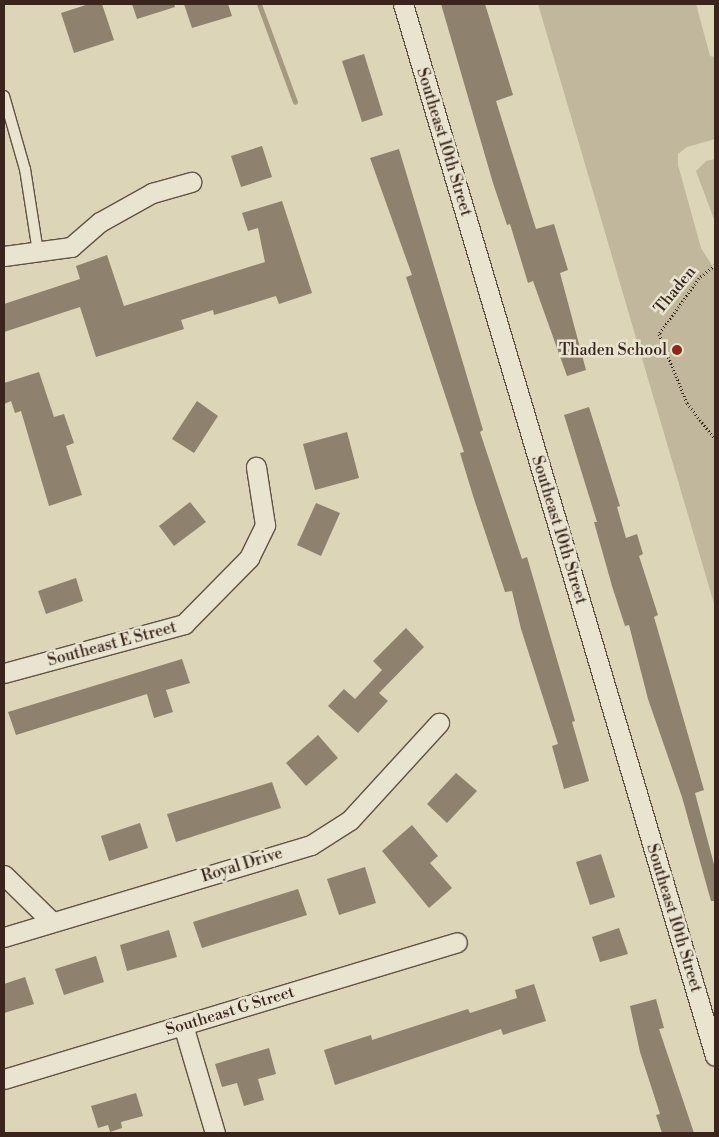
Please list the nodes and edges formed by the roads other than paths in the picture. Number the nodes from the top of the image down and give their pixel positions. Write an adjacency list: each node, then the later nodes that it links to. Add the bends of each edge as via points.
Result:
1 (403, 4): 13 (street, Southeast 10th Street)
2 (4, 96): 4 (lane, via 25,169)
3 (191, 182): 4 (street, via 152,193 100,222 71,247)
4 (38, 252): 5 (street)
5 (4, 256)
6 (256, 468): 7 (street, Southeast E Street, via 265,525 249,558 184,624)
7 (4, 673)
8 (439, 723): 10 (street, Royal Drive, via 350,820 311,845)
9 (4, 875): 10 (street)
10 (52, 922): 11 (street, Royal Drive)
11 (4, 937)
12 (457, 942): 14 (street, Southeast G Street)
13 (709, 1014): 15 (street, Southeast 10th Street)
14 (183, 1025): 16 (street, Southeast G Street); 17 (street)
15 (715, 1056)
16 (4, 1079)
17 (215, 1133)

